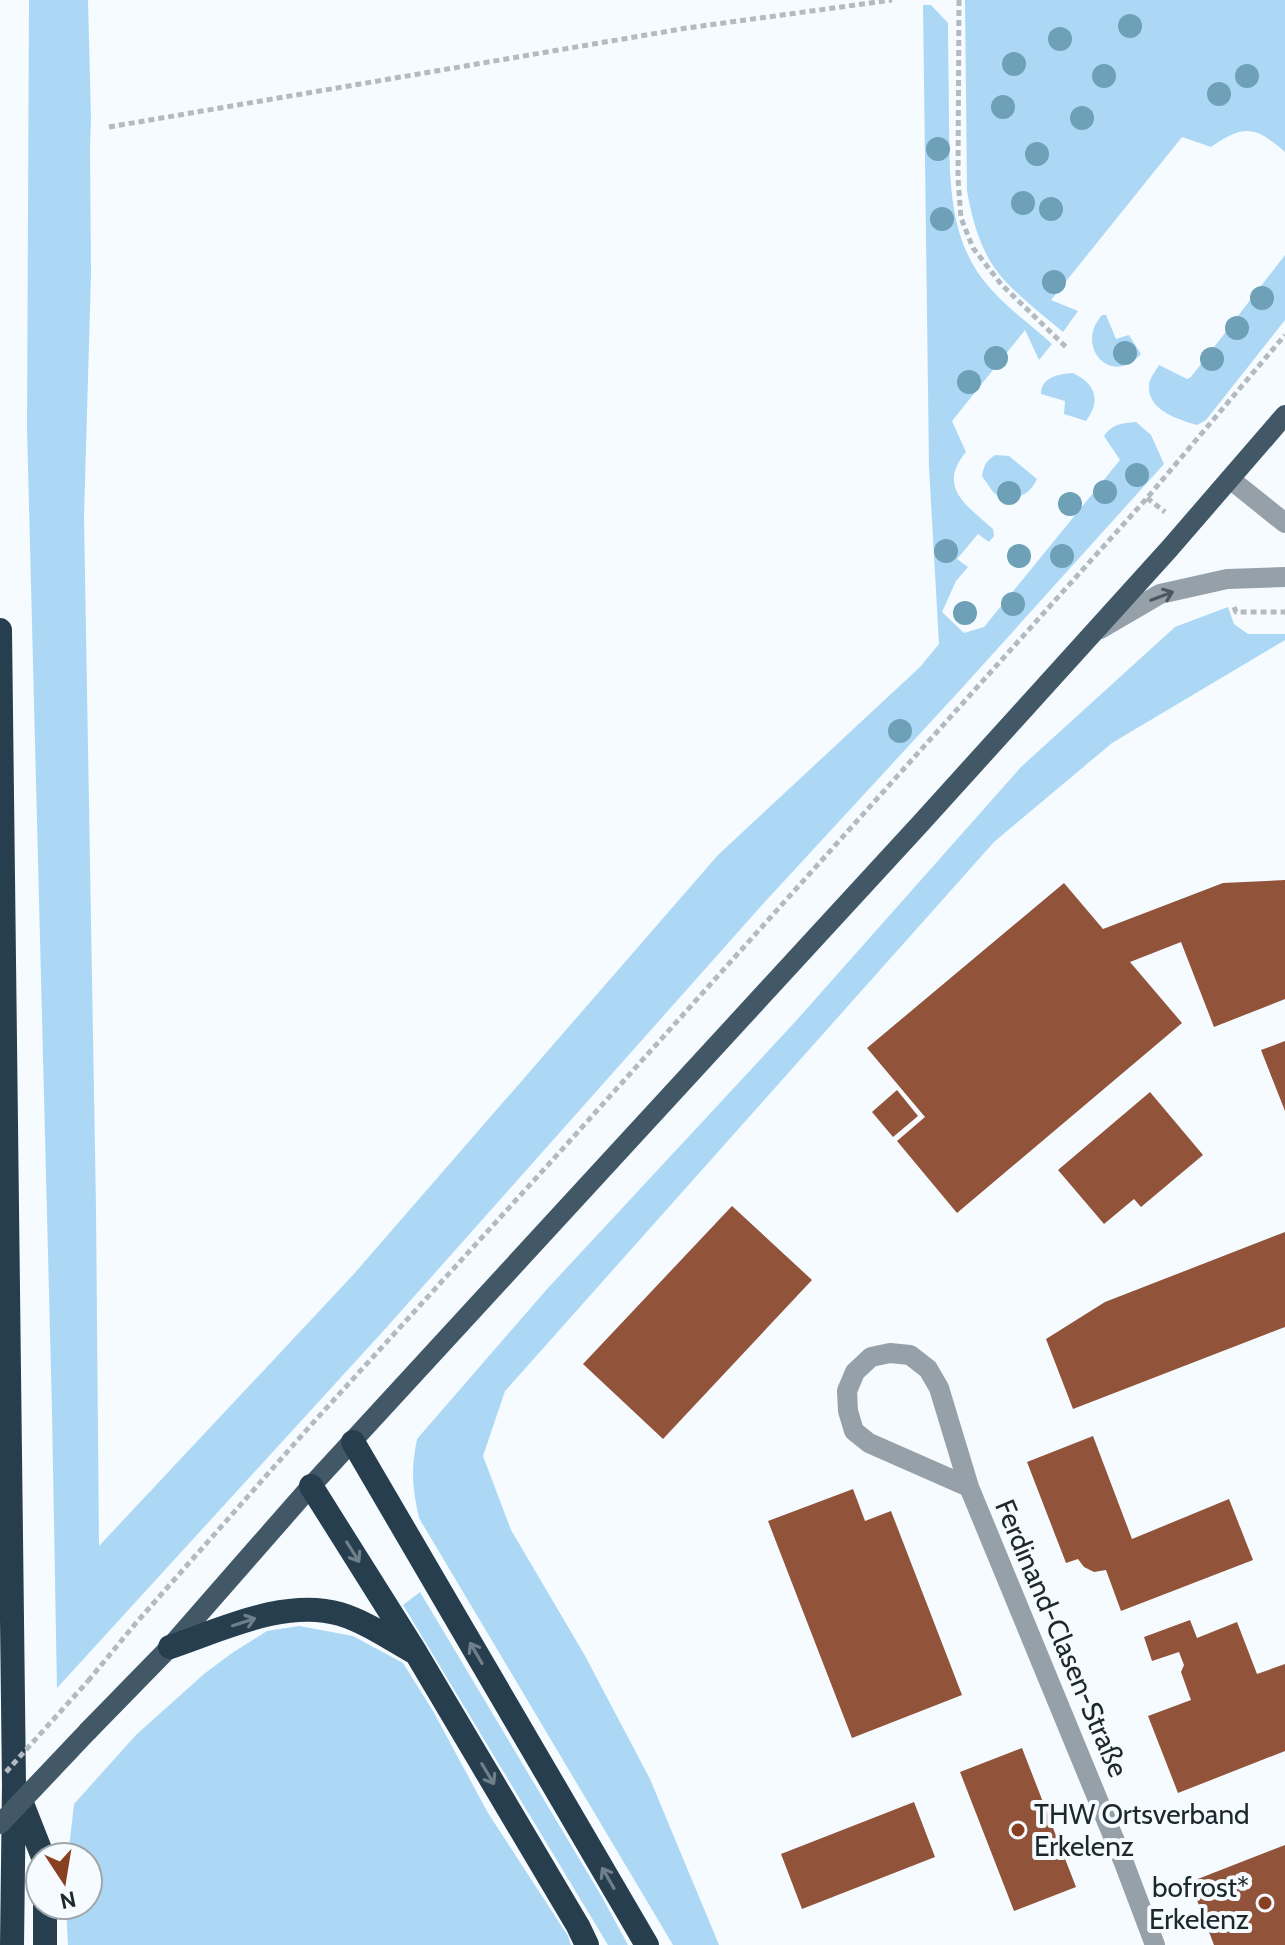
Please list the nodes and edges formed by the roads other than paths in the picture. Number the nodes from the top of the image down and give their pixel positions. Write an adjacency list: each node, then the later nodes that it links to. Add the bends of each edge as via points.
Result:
1 (1285, 415): 2 (main road)
2 (1230, 479): 3 (street); 6 (main road)
3 (1285, 523)
4 (1285, 577): 6 (street, one-way to 4, via 1160,594 1227,579)
5 (0, 630): 12 (highway)
6 (1093, 633): 7 (main road)
7 (353, 1442): 8 (main road); 19 (highway, one-way to 7)
8 (311, 1486): 10 (main road); 11 (highway, one-way to 11)
9 (969, 1487): 9 (street, Ferdinand-Clasen-Straße, via 939,1388 928,1369 910,1355 871,1357 855,1372 847,1391 854,1431 869,1443); 20 (street, Ferdinand-Clasen-Straße)
10 (170, 1647): 11 (highway, one-way to 11, via 280,1611 306,1609 363,1623); 13 (main road, bridge)
11 (416, 1653): 18 (highway, one-way to 18)
12 (7, 1781): 14 (highway); 16 (highway)
13 (0, 1824)
14 (35, 1841)
15 (45, 1921): 17 (highway)
16 (12, 1945)
17 (45, 1945)
18 (587, 1945)
19 (647, 1945)
20 (1155, 1945)

